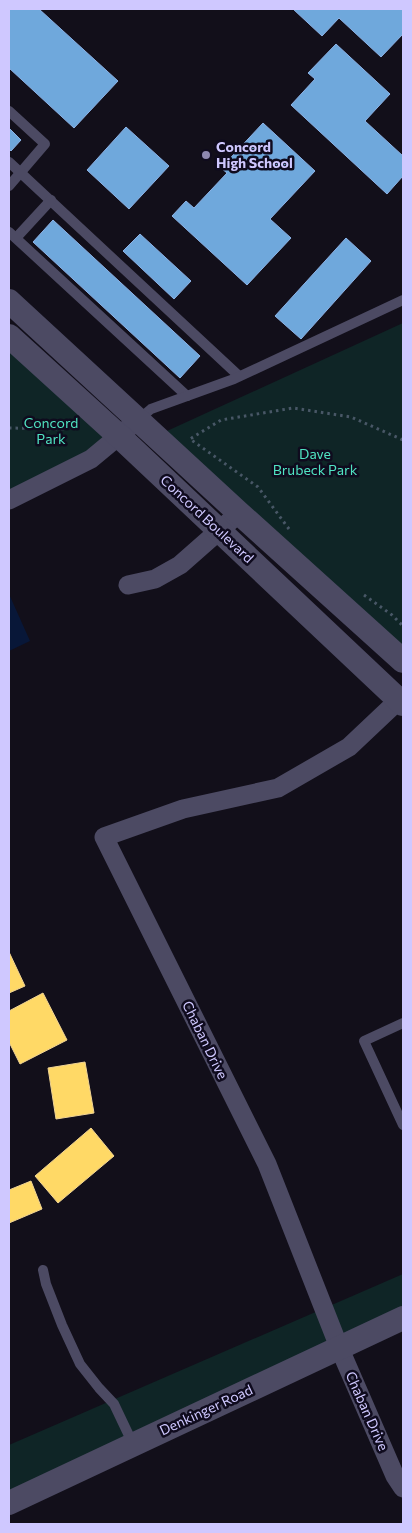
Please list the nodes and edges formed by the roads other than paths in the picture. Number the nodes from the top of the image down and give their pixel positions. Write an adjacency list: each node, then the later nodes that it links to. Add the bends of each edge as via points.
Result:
1 (9, 111): 3 (lane, via 45,144)
2 (9, 162): 3 (lane)
3 (21, 173): 4 (lane); 5 (lane)
4 (9, 186)
5 (51, 200): 6 (lane); 10 (lane)
6 (12, 235): 11 (lane)
7 (403, 300): 10 (lane)
8 (9, 301): 12 (street, Concord Boulevard)
9 (9, 336): 13 (street, Concord Boulevard)
10 (240, 376): 11 (lane)
11 (187, 396): 12 (lane, via 151,409)
12 (138, 420): 13 (street); 15 (street, Concord Boulevard)
13 (118, 436): 14 (street, via 91,459); 16 (street, Concord Boulevard)
14 (9, 500)
15 (239, 513): 16 (street); 18 (street, Concord Boulevard)
16 (220, 530): 17 (street, via 180,565 155,580); 19 (street, Concord Boulevard)
17 (128, 585)
18 (403, 661)
19 (402, 700): 24 (street, Chaban Drive, via 350,747 278,788 183,809 104,837 267,1164)
20 (403, 1022): 21 (lane, via 364,1041)
21 (403, 1125)
22 (44, 1270): 25 (lane, via 52,1301 80,1364 114,1404)
23 (403, 1318): 24 (street, Denkinger Road)
24 (339, 1347): 25 (street, Denkinger Road); 26 (street, Chaban Drive)
25 (133, 1444): 27 (street, Denkinger Road)
26 (403, 1488)
27 (9, 1503)

